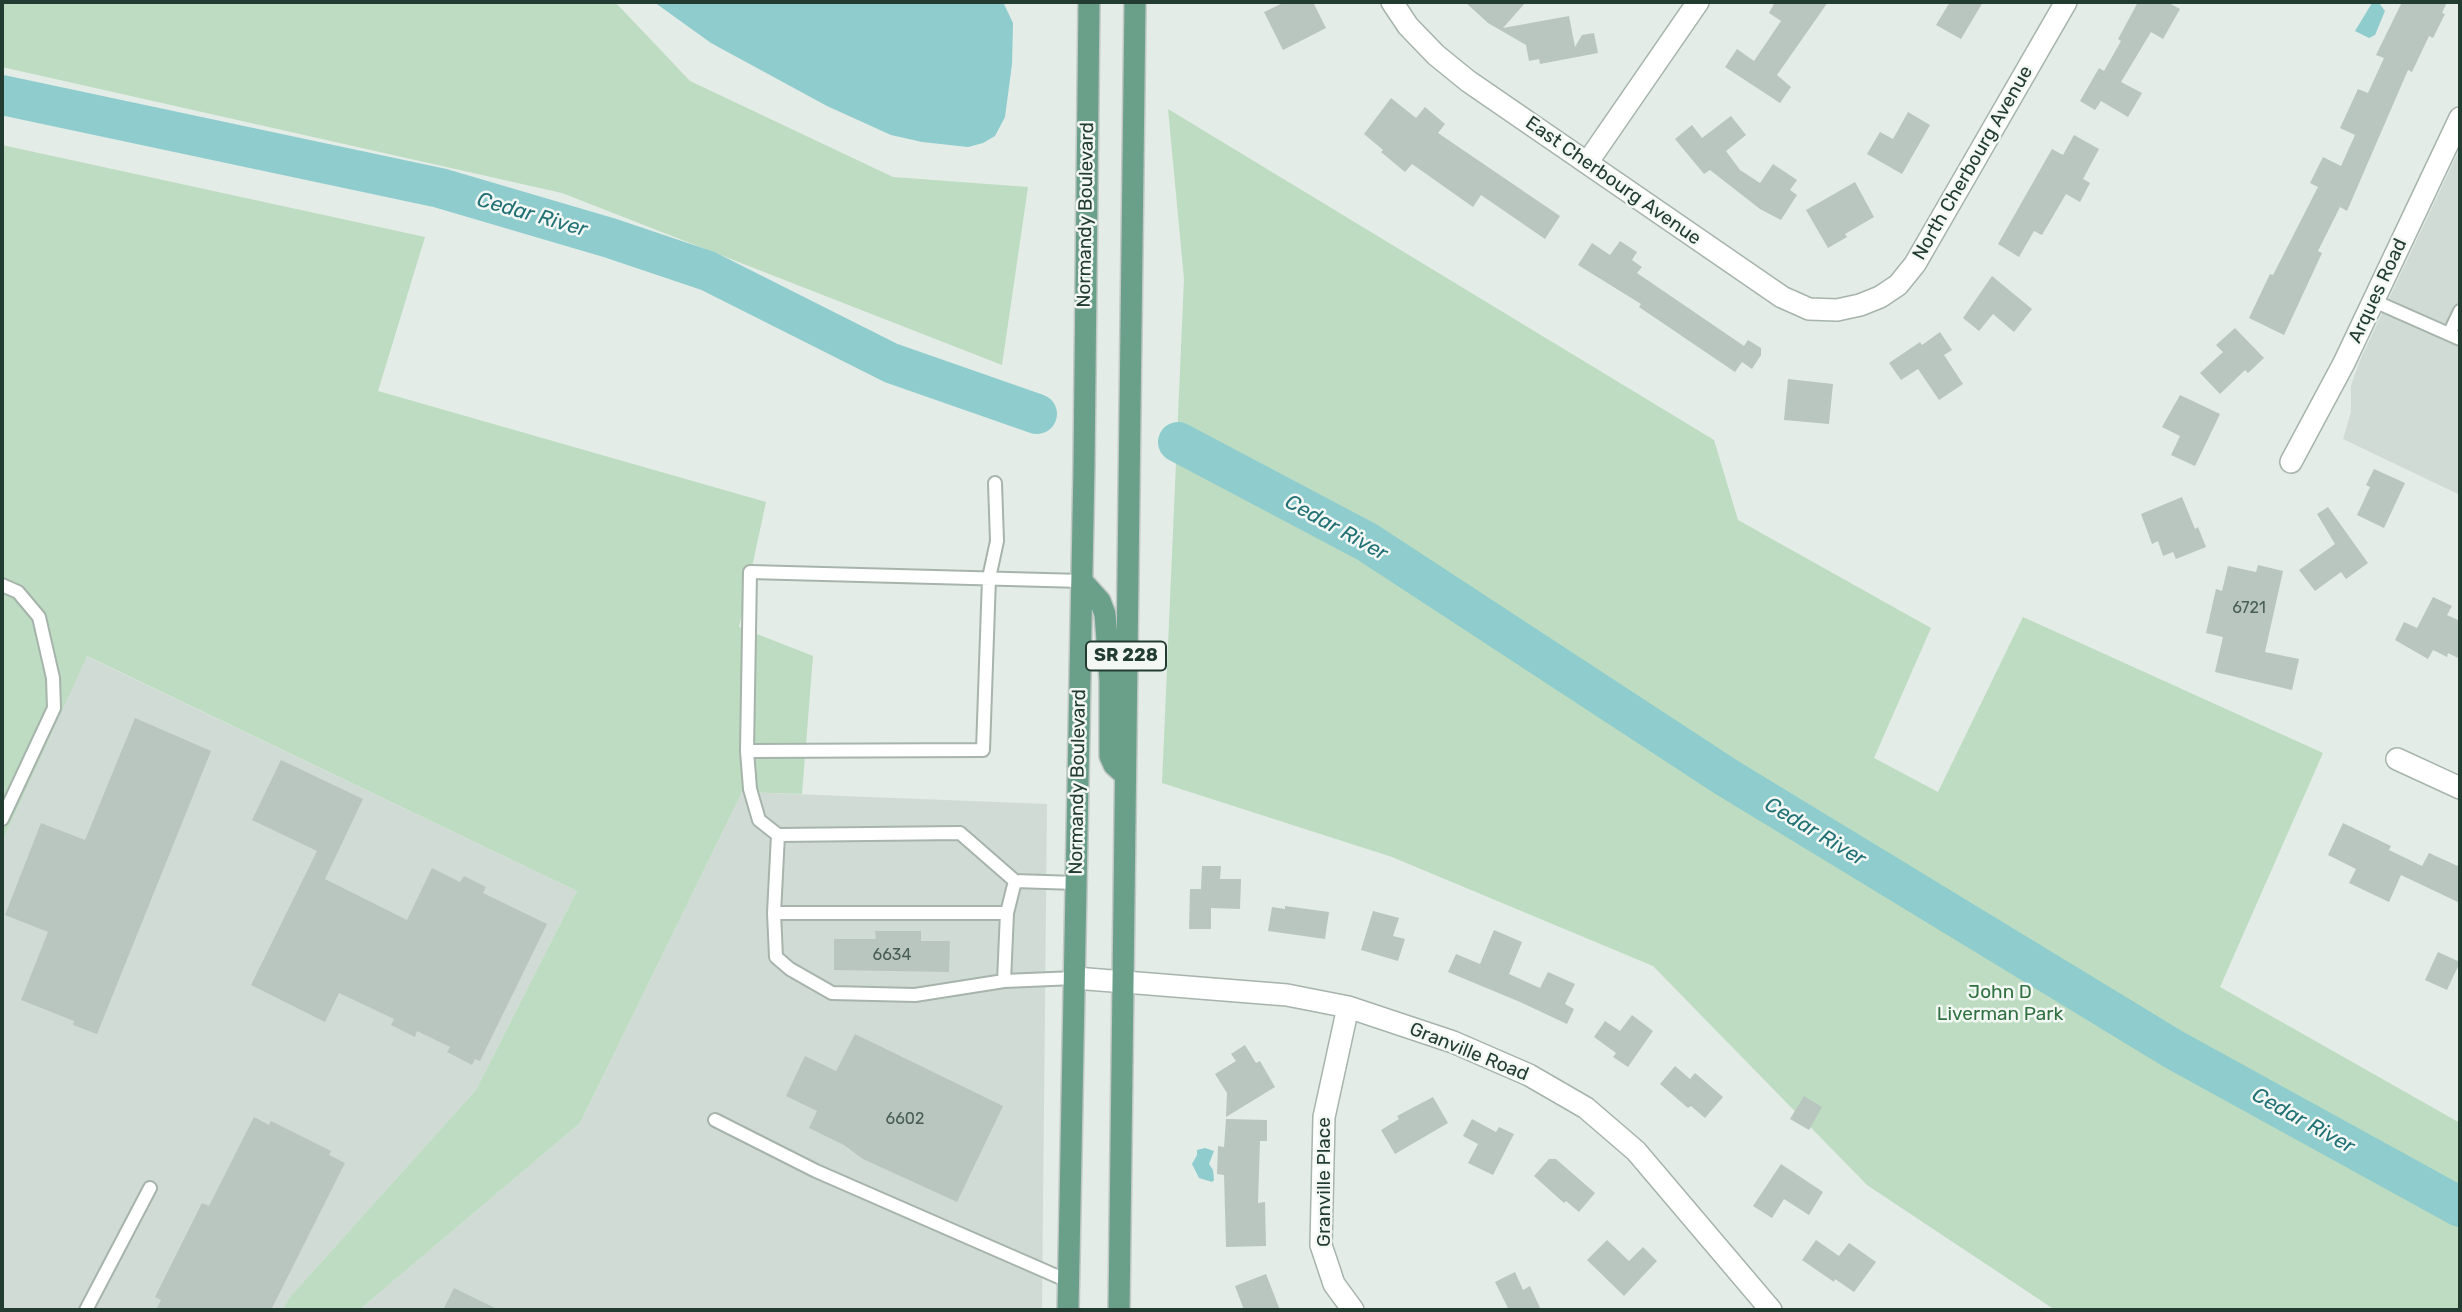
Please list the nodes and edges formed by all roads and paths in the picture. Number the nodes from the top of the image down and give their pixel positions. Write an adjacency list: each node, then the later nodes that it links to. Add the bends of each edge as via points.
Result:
1 (1089, 2): 15 (main road, Normandy Boulevard / SR 228)
2 (1135, 2): 19 (main road, SR 228)
3 (1392, 2): 7 (street, East Cherbourg Avenue, via 1436,55)
4 (1698, 2): 7 (street)
5 (2066, 2): 9 (street, North Cherbourg Avenue, via 1915,264 1898,285)
6 (2460, 118): 8 (street, Arques Road)
7 (1587, 163): 9 (street, East Cherbourg Avenue, via 1782,298 1810,309)
8 (2374, 301): 11 (lane); 12 (street, Arques Road)
9 (1860, 305)
10 (2460, 311): 11 (lane)
11 (2457, 338)
12 (2291, 462)
13 (995, 483): 14 (lane, via 997,541)
14 (989, 578): 15 (lane); 17 (lane, via 983,750); 17 (lane, via 750,572)
15 (1082, 581): 19 (main road, via 1105,614 1111,680 1110,756); 24 (main road, Normandy Boulevard / SR 228)
16 (2, 585): 21 (lane, via 18,592 39,617 54,708)
17 (747, 751): 22 (lane, via 750,789 759,820)
18 (2397, 759): 20 (street)
19 (1124, 774): 29 (main road, SR 228)
20 (2460, 788)
21 (2, 819)
22 (778, 835): 23 (lane, via 960,833); 25 (lane)
23 (1015, 881): 24 (lane); 26 (lane)
24 (1076, 883): 27 (main road, Normandy Boulevard / SR 228)
25 (774, 913): 26 (lane); 28 (lane, via 776,957 832,993 915,995)
26 (1007, 913): 28 (lane)
27 (1074, 978): 28 (lane); 29 (street, Granville Road); 33 (main road, Normandy Boulevard / SR 228)
28 (1004, 982)
29 (1121, 982): 30 (street, Granville Road, via 1287,995); 36 (main road, SR 228)
30 (1348, 1007): 37 (street, Granville Place, via 1324,1117 1321,1245 1334,1284); 38 (street, Granville Road, via 1517,1069 1586,1108 1636,1151)
31 (715, 1120): 33 (lane, via 816,1171)
32 (150, 1188): 34 (lane)
33 (1068, 1281): 35 (main road, Normandy Boulevard / SR 228)
34 (86, 1310)
35 (1068, 1310)
36 (1119, 1310)
37 (1353, 1310)
38 (1771, 1310)

